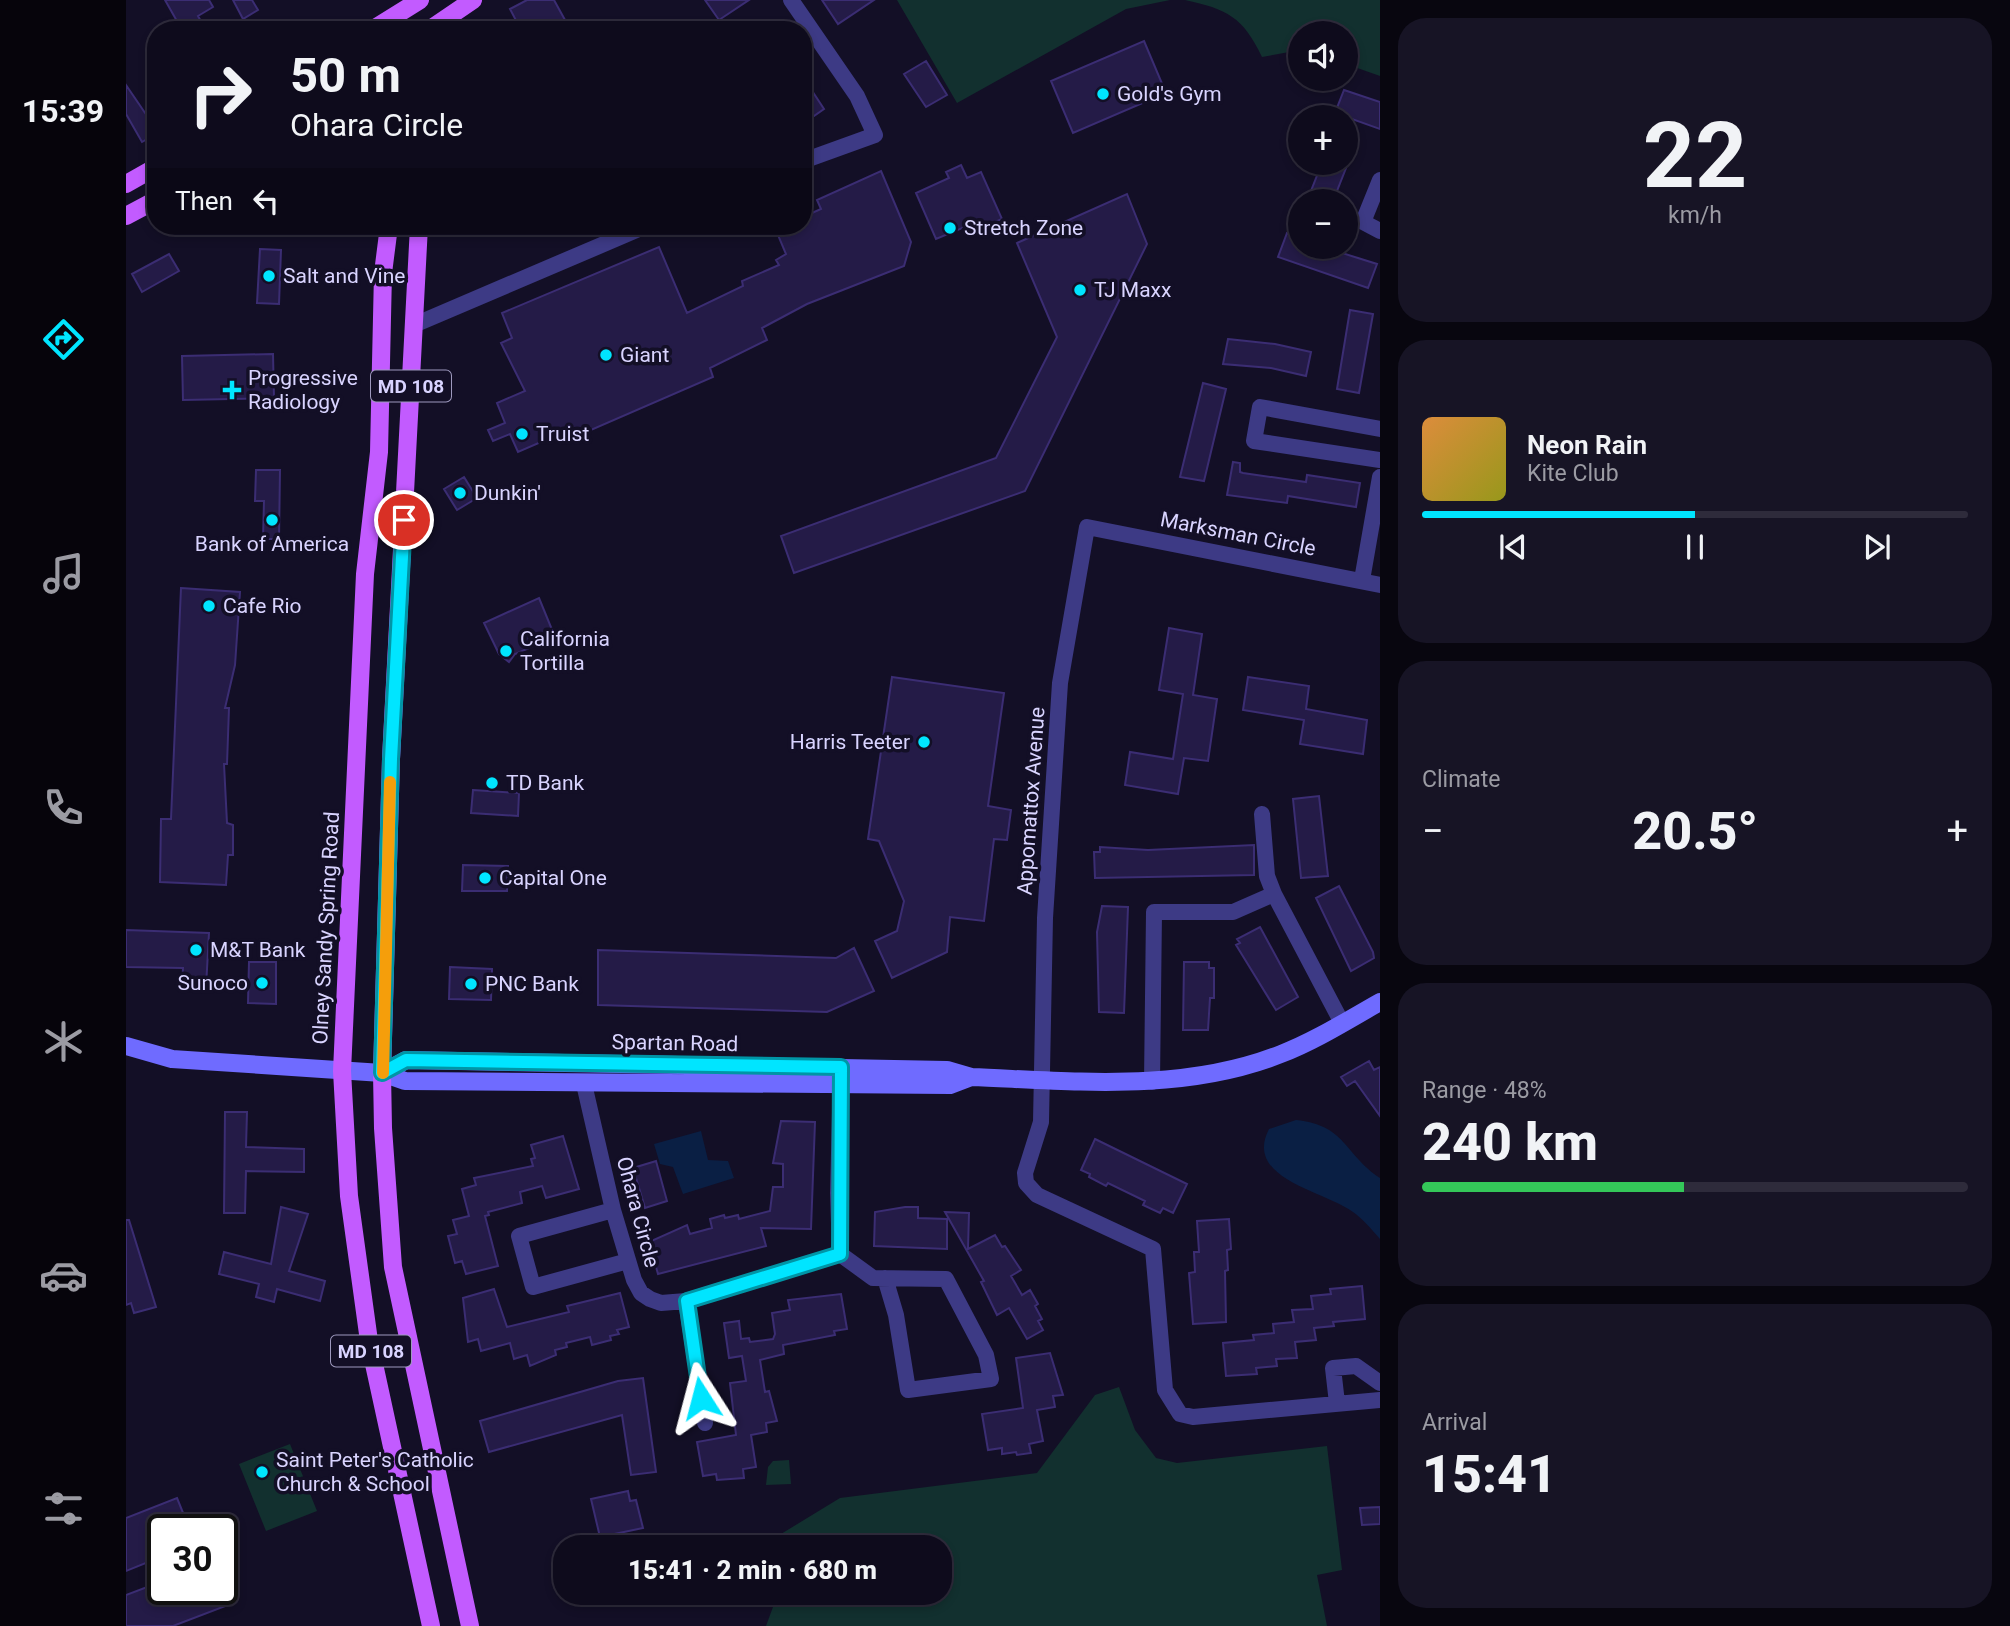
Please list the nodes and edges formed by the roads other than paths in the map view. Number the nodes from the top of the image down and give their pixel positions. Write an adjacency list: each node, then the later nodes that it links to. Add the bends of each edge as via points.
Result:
1 (420, 0): 5 (main road)
2 (431, 0): 6 (main road)
3 (473, 0): 7 (main road)
4 (790, 0): 8 (street)
5 (400, 14)
6 (430, 21)
7 (442, 21)
8 (805, 21)
9 (812, 32): 10 (street, via 857,96 875,135)
10 (812, 158)
11 (147, 172): 13 (main road)
12 (1380, 180): 16 (street, via 1363,222)
13 (126, 184)
14 (147, 205): 15 (main road)
15 (126, 216)
16 (1380, 230)
17 (388, 235): 32 (main road, Olney Sandy Spring Road / MD 108, via 379,452 365,574)
18 (419, 235): 20 (main road, MD 108)
19 (625, 235): 20 (street)
20 (414, 325): 33 (main road, MD 108, via 391,759)
21 (1380, 429): 22 (street, via 1260,407 1254,440)
22 (1380, 460)
23 (1380, 477): 25 (street)
24 (1087, 527): 25 (street, Marksman Circle); 35 (street, Appomattox Avenue, via 1060,684 1045,918)
25 (1362, 580): 26 (street, Marksman Circle)
26 (1380, 585)
27 (1262, 814): 28 (street, via 1267,876)
28 (1274, 894): 30 (street); 36 (street, via 1233,912 1153,912)
29 (1380, 1002): 30 (street, Spartan Road)
30 (1342, 1023): 36 (street, Spartan Road, via 1282,1054 1250,1064)
31 (126, 1046): 32 (street, Spartan Road, via 172,1059)
32 (342, 1071): 33 (street, Spartan Road); 47 (main road, Olney Sandy Spring Road / MD 108, via 349,1196 369,1341)
33 (382, 1073): 34 (street, Spartan Road, via 406,1060); 37 (street, Spartan Road, via 405,1081); 48 (main road, MD 108, via 393,1267)
34 (841, 1075): 35 (street, Spartan Road, via 947,1070 971,1077); 37 (street, Spartan Road); 39 (street)
35 (1041, 1080): 36 (street, Spartan Road); 45 (street, Appomattox Avenue, via 1041,1122 1026,1183 1037,1195 1153,1249 1165,1390 1180,1414 1193,1417)
36 (1152, 1082)
37 (584, 1084): 38 (street, Ohara Circle)
38 (613, 1210): 40 (street, Ohara Circle); 40 (street, via 519,1236 533,1287)
39 (840, 1254): 41 (street, via 873,1278); 42 (street, Ohara Circle)
40 (628, 1262): 42 (street, Ohara Circle, via 641,1293 650,1299)
41 (885, 1278): 41 (street, via 946,1279 986,1355 991,1379 908,1390 897,1315)
42 (687, 1301): 46 (street)
43 (1380, 1383): 45 (street, via 1356,1366 1333,1368)
44 (1380, 1401): 45 (street)
45 (1337, 1403)
46 (705, 1423)
47 (431, 1626)
48 (470, 1626)

